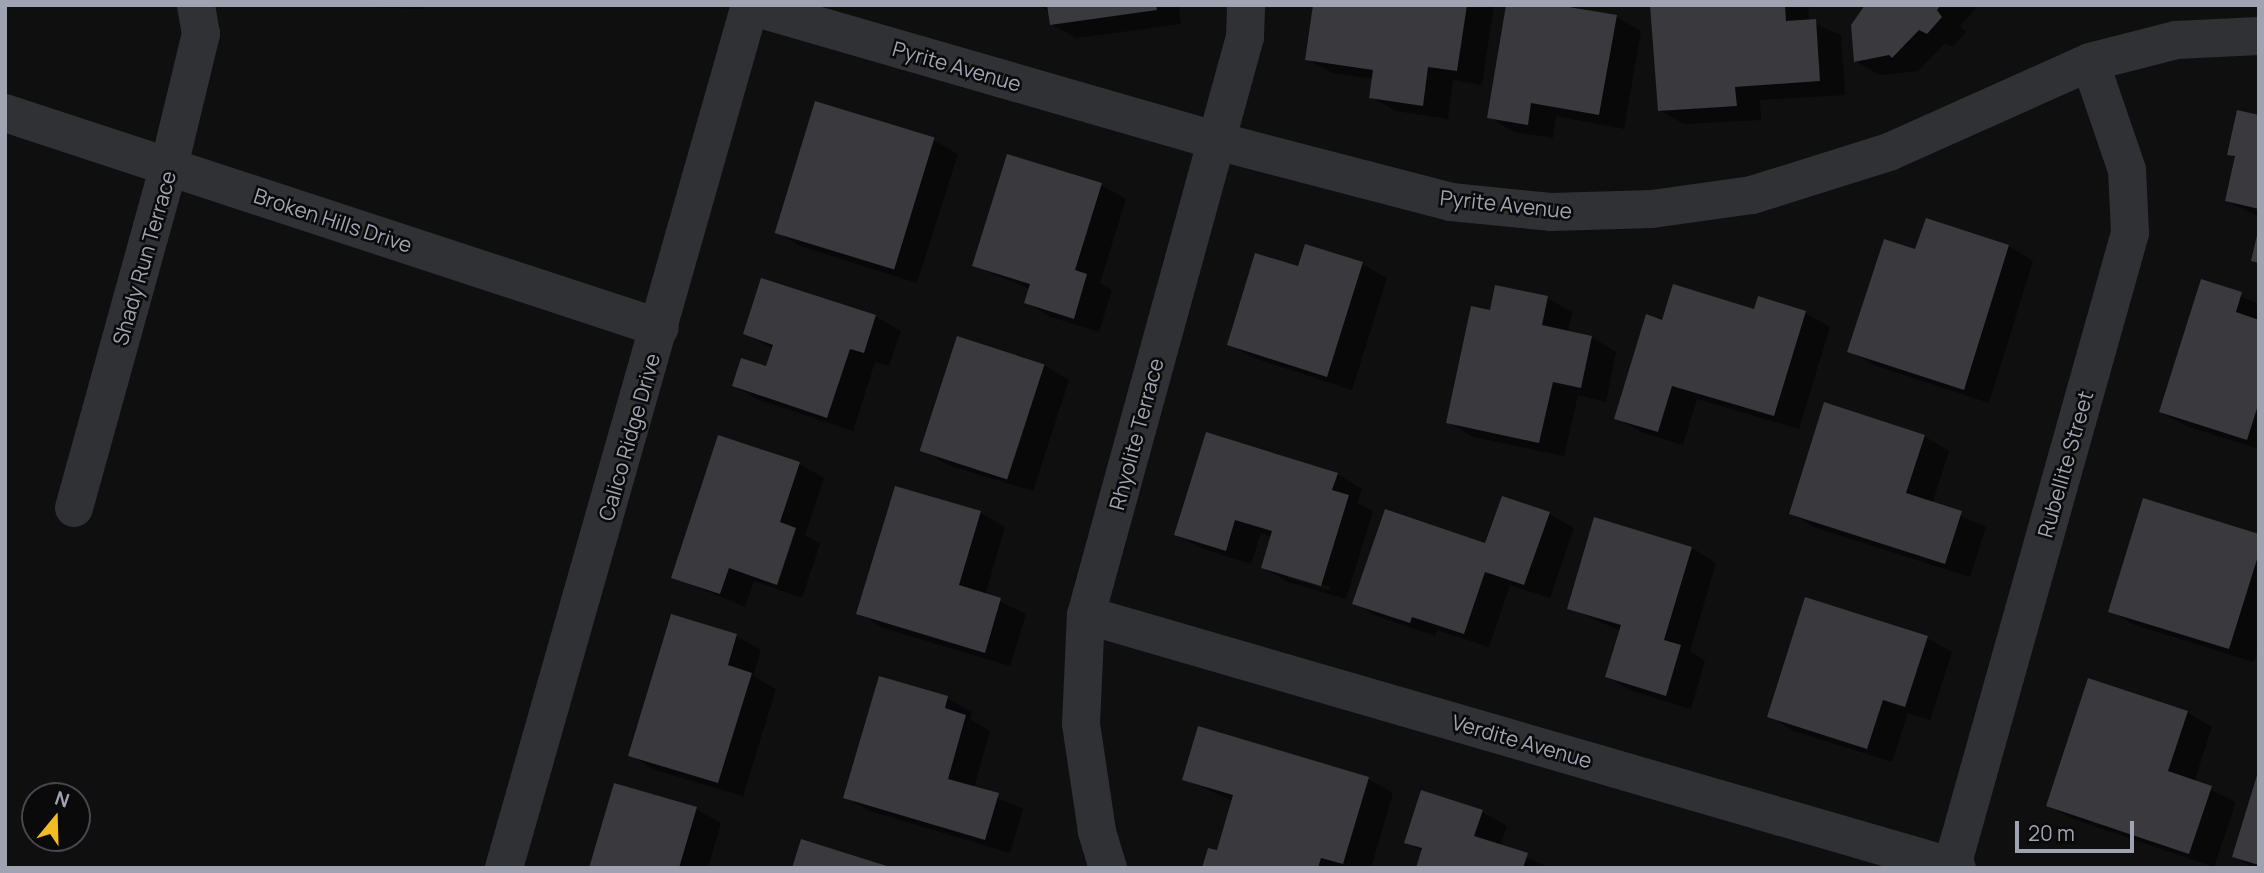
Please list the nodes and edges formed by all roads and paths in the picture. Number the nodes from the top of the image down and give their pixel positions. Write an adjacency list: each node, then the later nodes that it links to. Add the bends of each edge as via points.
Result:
1 (196, 5): 8 (street, Shady Run Terrace, via 201,34)
2 (1246, 5): 7 (street, Rhyolite Terrace, via 1245,37)
3 (750, 6): 7 (street, Pyrite Avenue); 9 (street, Calico Ridge Drive)
4 (2259, 36): 5 (street, Pyrite Avenue, via 2176,40)
5 (2090, 62): 7 (street, Pyrite Avenue, via 1889,152 1752,195 1652,209 1551,212 1451,202); 12 (street, Rubellite Street, via 2127,170 2130,233)
6 (5, 113): 8 (street, Broken Hills Drive)
7 (1217, 141): 11 (street, Rhyolite Terrace)
8 (169, 166): 9 (street, Broken Hills Drive); 10 (street, Shady Run Terrace)
9 (660, 328): 13 (street, Calico Ridge Drive)
10 (74, 508)
11 (1086, 615): 12 (street, Verdite Avenue); 14 (street, Rhyolite Terrace, via 1081,724 1097,831)
12 (1954, 867)
13 (504, 868)
14 (1108, 868)

